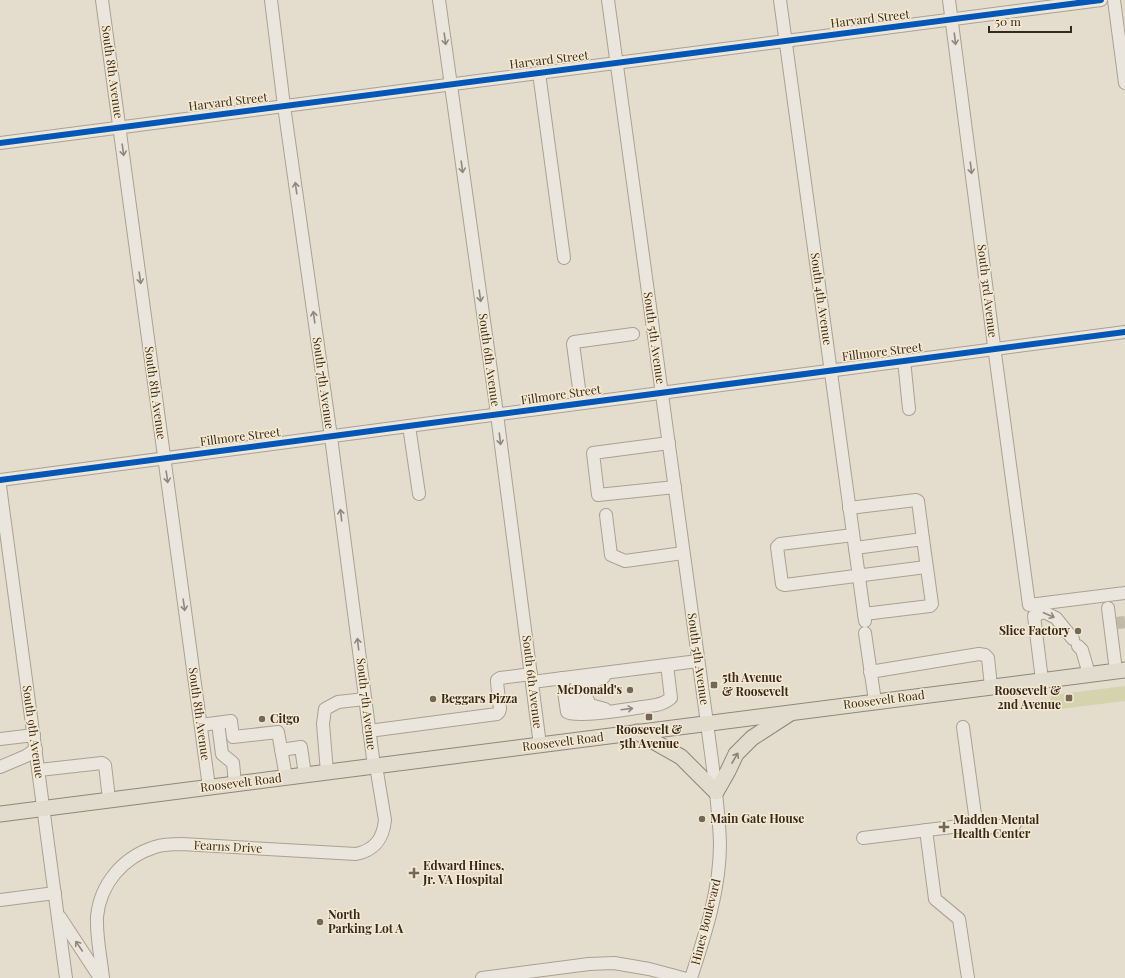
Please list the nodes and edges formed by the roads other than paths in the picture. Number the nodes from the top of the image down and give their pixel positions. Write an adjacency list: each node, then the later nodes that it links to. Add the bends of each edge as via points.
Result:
1 (102, 0): 16 (street, South 8th Avenue)
2 (271, 0): 15 (street, South 7th Avenue)
3 (439, 0): 14 (street, South 6th Avenue, one-way to 14)
4 (608, 0): 11 (street, South 5th Avenue)
5 (780, 0): 10 (street, South 4th Avenue)
6 (949, 0): 9 (street, South 3rd Avenue)
7 (1101, 0): 9 (street, Harvard Street)
8 (1114, 0): 13 (street)
9 (952, 19): 10 (street, Harvard Street); 21 (street, South 3rd Avenue, one-way to 21)
10 (786, 41): 11 (street, Harvard Street); 23 (street, South 4th Avenue)
11 (616, 63): 12 (street, Harvard Street); 24 (street, South 5th Avenue)
12 (539, 73): 14 (street, Harvard Street); 18 (street)
13 (1125, 83)
14 (451, 84): 15 (street, Harvard Street); 27 (street, South 6th Avenue, one-way to 27)
15 (284, 106): 16 (street, Harvard Street); 29 (street, South 7th Avenue, one-way to 15)
16 (120, 127): 17 (street, Harvard Street); 31 (street, South 8th Avenue, one-way to 31)
17 (0, 142)
18 (564, 258)
19 (1125, 332): 21 (street, Fillmore Street)
20 (633, 334): 25 (street, via 574,342)
21 (994, 349): 22 (street, Fillmore Street); 44 (street, South 3rd Avenue, via 1029,605)
22 (904, 360): 23 (street, Fillmore Street); 26 (street)
23 (830, 370): 24 (street, Fillmore Street); 36 (street, South 4th Avenue)
24 (662, 393): 25 (street, Fillmore Street); 30 (street, South 5th Avenue)
25 (581, 403): 27 (street, Fillmore Street)
26 (910, 409)
27 (496, 414): 28 (street, Fillmore Street); 55 (street, South 6th Avenue, one-way to 55)
28 (409, 426): 29 (street, Fillmore Street); 35 (street)
29 (331, 437): 31 (street, Fillmore Street); 57 (street, South 7th Avenue, one-way to 29)
30 (669, 443): 34 (street, South 5th Avenue); 34 (street, via 593,453 598,495)
31 (164, 458): 32 (street, Fillmore Street); 63 (street, South 8th Avenue, one-way to 63)
32 (0, 480)
33 (0, 486): 67 (street, South 9th Avenue)
34 (674, 487): 41 (street, South 5th Avenue)
35 (419, 494)
36 (849, 508): 38 (street, South 4th Avenue); 39 (street, via 916,500)
37 (606, 515): 41 (street, via 610,555 625,561)
38 (853, 535): 40 (street, South 4th Avenue); 43 (street, via 777,546 782,584)
39 (923, 539): 40 (street); 42 (street)
40 (855, 548): 43 (street, South 4th Avenue)
41 (683, 553): 47 (street, South 5th Avenue)
42 (926, 567): 43 (street); 46 (street, via 932,604 930,606)
43 (858, 576): 46 (street, South 4th Avenue)
44 (1125, 593)
45 (1108, 608): 49 (street)
46 (864, 623): 51 (street, South 4th Avenue)
47 (698, 662): 48 (street); 62 (street, South 5th Avenue)
48 (667, 665): 50 (street); 59 (street, one-way to 48, via 663,704 668,701 670,698)
49 (1120, 671): 52 (main road, Roosevelt Road)
50 (616, 672): 53 (street); 59 (street, via 592,682 587,687 586,695 590,706)
51 (870, 672): 56 (street, via 979,654 988,658); 58 (street, South 4th Avenue)
52 (1089, 674): 54 (main road, Roosevelt Road); 54 (street, one-way to 52, via 1034,616 1044,612 1056,618 1082,650)
53 (562, 678): 55 (street); 59 (street, via 568,713)
54 (1042, 680): 56 (main road, Roosevelt Road)
55 (532, 681): 65 (street, via 500,678 497,680 500,709 497,714); 71 (street, South 6th Avenue)
56 (991, 686): 58 (main road, Roosevelt Road)
57 (365, 698): 65 (street, South 7th Avenue); 79 (street, via 338,702 325,709 323,724)
58 (874, 702): 60 (main road, Roosevelt Road)
59 (610, 711)
60 (793, 712): 62 (main road, Roosevelt Road); 84 (main road, one-way to 60, via 736,754 752,738)
61 (218, 723): 63 (street); 68 (street, via 231,721); 70 (street)
62 (707, 723): 66 (main road, Roosevelt Road); 84 (street, Hines Boulevard)
63 (201, 725): 75 (street, South 8th Avenue)
64 (963, 727): 88 (street)
65 (369, 731): 76 (street, South 7th Avenue)
66 (637, 732): 71 (main road, Roosevelt Road); 84 (main road, via 681,757)
67 (34, 735): 69 (street); 72 (street, South 9th Avenue)
68 (233, 737): 70 (street); 73 (street, via 278,732)
69 (0, 739)
70 (220, 739): 74 (street)
71 (540, 745): 76 (main road, Roosevelt Road)
72 (36, 748): 77 (street, via 26,756); 78 (street, South 9th Avenue)
73 (281, 750): 80 (street, via 301,747); 81 (street)
74 (222, 754): 75 (street); 82 (street, via 233,763)
75 (205, 756): 83 (street, South 8th Avenue)
76 (375, 766): 79 (main road, Roosevelt Road); 97 (street, Fearns Drive, via 385,820 379,840 371,849 364,852 356,854 182,844 155,847 125,863 111,878 99,906 97,929)
77 (0, 767)
78 (39, 770): 85 (street, via 102,763 105,765); 86 (street, South 9th Avenue)
79 (327, 772): 80 (main road, Roosevelt Road)
80 (305, 775): 81 (main road, Roosevelt Road)
81 (286, 777): 82 (main road, Roosevelt Road)
82 (235, 783): 83 (main road, Roosevelt Road)
83 (209, 787): 85 (main road, Roosevelt Road)
84 (716, 792): 100 (street, Hines Boulevard, via 720,846 717,884 701,950)
85 (109, 799): 86 (main road, Roosevelt Road)
86 (43, 808): 87 (main road, Roosevelt Road); 92 (street, South 9th Avenue)
87 (0, 814)
88 (976, 824): 89 (street, via 977,829); 90 (street)
89 (1015, 824)
90 (926, 830): 91 (street); 101 (street, via 936,899 960,919)
91 (863, 838)
92 (55, 893): 93 (street); 94 (street, South 9th Avenue)
93 (0, 900)
94 (58, 914): 95 (street, South 9th Avenue); 96 (street, one-way to 94)
95 (66, 978)
96 (100, 978)
97 (103, 978)
98 (482, 978): 99 (street, via 614,963 649,968)
99 (683, 978)
100 (691, 978)
101 (968, 978)

